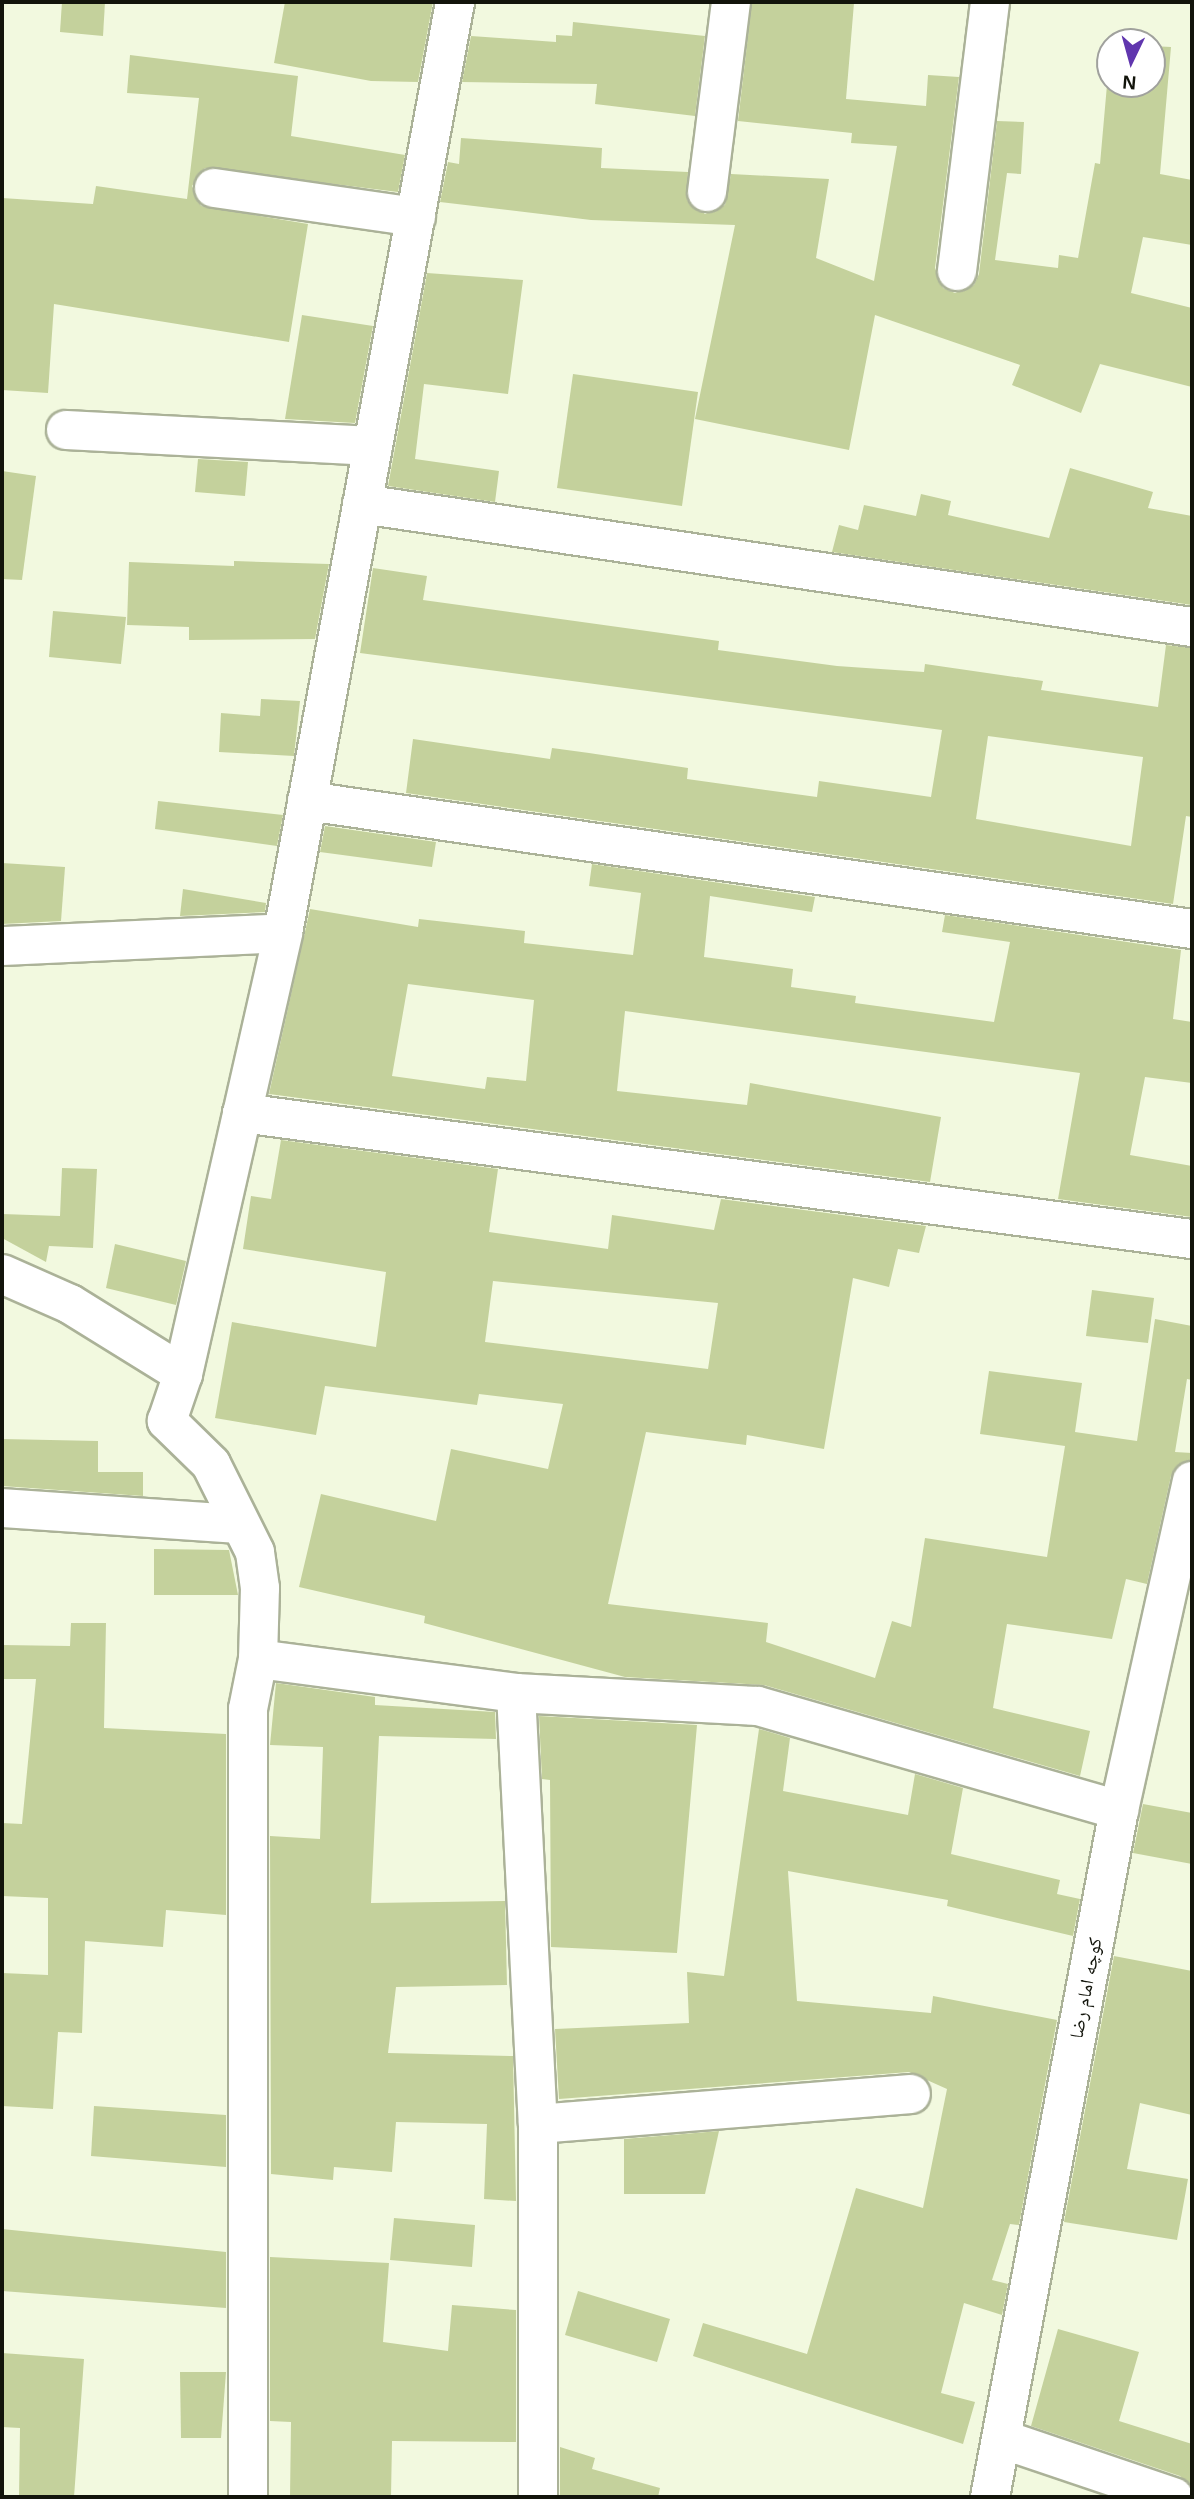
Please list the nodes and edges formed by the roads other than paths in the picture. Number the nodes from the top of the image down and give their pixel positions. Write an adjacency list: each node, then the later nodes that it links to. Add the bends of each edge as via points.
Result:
1 (455, 2): 6 (street)
2 (731, 2): 5 (street)
3 (990, 2): 7 (street)
4 (214, 188): 6 (street)
5 (707, 192)
6 (415, 217): 9 (street)
7 (957, 271)
8 (66, 430): 9 (street)
9 (373, 446): 10 (street)
10 (362, 504): 11 (street); 12 (street)
11 (1192, 627)
12 (307, 801): 13 (street); 14 (street)
13 (1192, 929)
14 (283, 933): 15 (street); 16 (street)
15 (2, 946)
16 (242, 1113): 17 (street); 19 (street)
17 (1192, 1239)
18 (2, 1274): 19 (street, via 70,1304)
19 (183, 1374): 22 (street, via 167,1421 211,1464)
20 (1192, 1481): 25 (street, کوچه امام رضا)
21 (2, 1508): 22 (street)
22 (238, 1524): 23 (street, via 255,1552 260,1588)
23 (258, 1659): 24 (street); 29 (street, via 248,1709)
24 (516, 1693): 25 (street, via 758,1706); 27 (street)
25 (1119, 1810): 28 (street, کوچه امام رضا)
26 (911, 2094): 27 (street)
27 (538, 2124): 30 (street)
28 (1002, 2439): 31 (street, کوچه امام رضا); 32 (street)
29 (248, 2497)
30 (538, 2497)
31 (990, 2497)
32 (1173, 2497)

